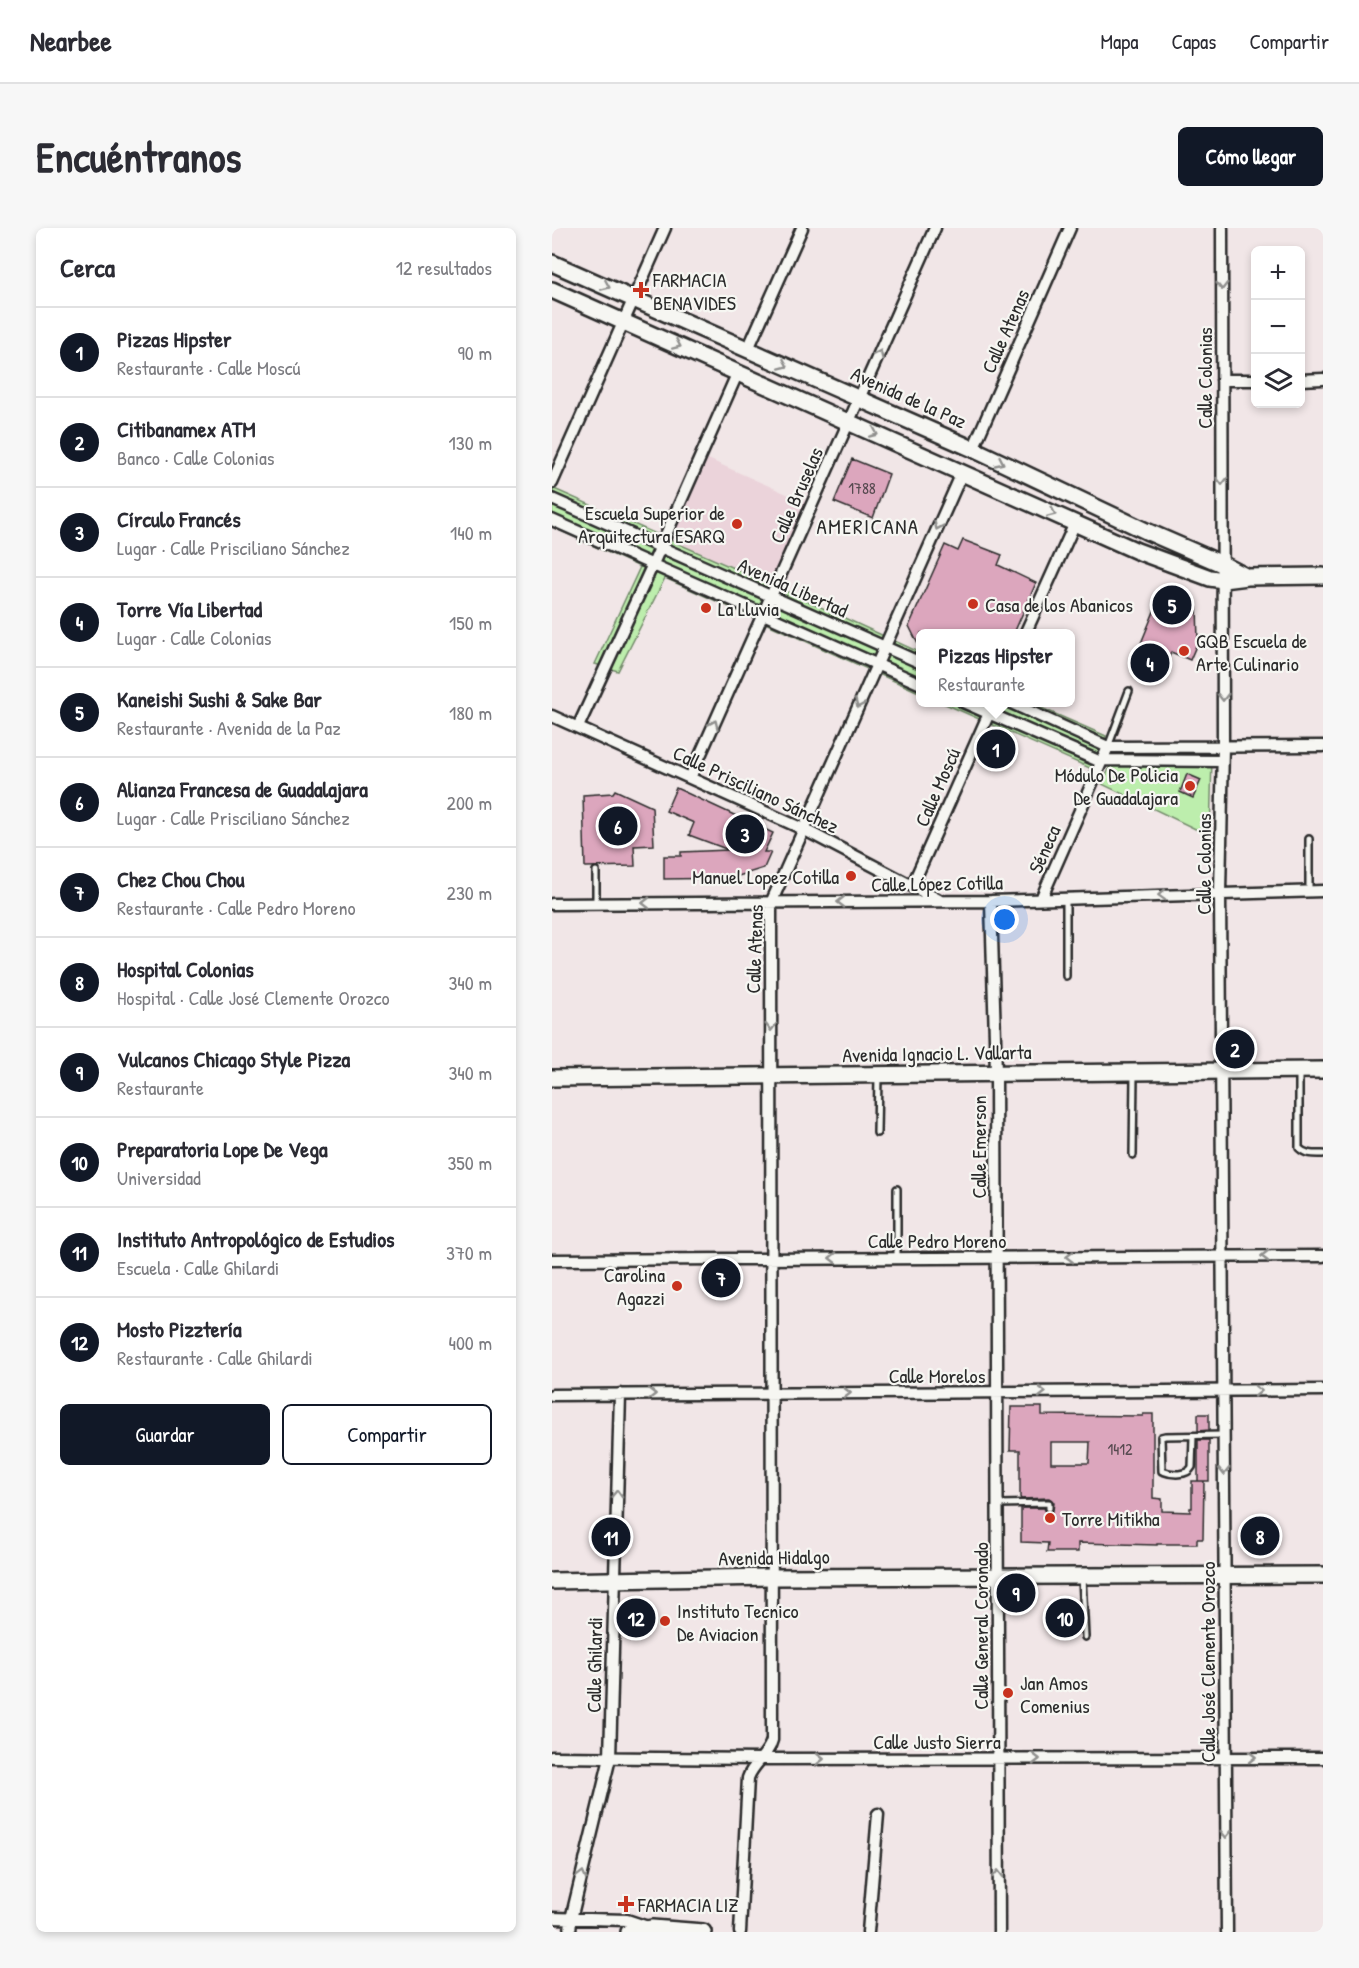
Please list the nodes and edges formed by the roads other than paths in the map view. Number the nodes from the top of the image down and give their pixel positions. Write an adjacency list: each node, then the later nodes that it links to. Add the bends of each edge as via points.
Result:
1 (665, 228): 8 (street)
2 (802, 228): 10 (street)
3 (935, 228): 16 (street, Calle Bruselas, one-way to 3)
4 (1070, 228): 18 (street, Calle Atenas)
5 (1222, 228): 12 (street, Calle Colonias, one-way to 12)
6 (552, 263): 8 (main road, Avenida de la Paz, one-way to 8)
7 (552, 290): 9 (main road, Avenida de la Paz)
8 (634, 298): 9 (street); 10 (main road, Avenida de la Paz)
9 (624, 321): 11 (main road, Avenida de la Paz, one-way to 11); 20 (street)
10 (748, 349): 16 (main road, Avenida de la Paz, one-way to 16)
11 (738, 372): 17 (main road, Avenida de la Paz); 24 (street)
12 (1222, 380): 13 (street); 26 (street, Calle Colonias, one-way to 26)
13 (1251, 380)
14 (1305, 380): 15 (street)
15 (1323, 380)
16 (859, 398): 17 (street, Calle Bruselas); 18 (main road, Avenida de la Paz)
17 (849, 422): 19 (main road, Avenida de la Paz, one-way to 19); 30 (street, Calle Bruselas)
18 (973, 449): 26 (main road, Avenida de la Paz, one-way to 26)
19 (962, 473): 23 (main road, Avenida de la Paz, one-way to 23); 33 (street, Calle Atenas, one-way to 33)
20 (552, 483)
21 (552, 499): 24 (street, Avenida Libertad)
22 (552, 520): 25 (street, Avenida Libertad)
23 (1075, 523): 29 (main road, Avenida de la Paz); 32 (street)
24 (660, 547): 25 (street); 30 (street, Avenida Libertad)
25 (653, 564): 31 (street, Avenida Libertad); 43 (street)
26 (1222, 564): 28 (main road, Avenida de la Paz); 29 (street, Calle Colonias)
27 (1323, 576): 28 (main road, Avenida de la Paz)
28 (1247, 577): 29 (main road, Avenida de la Paz)
29 (1223, 580): 44 (street, Calle Colonias, one-way to 44)
30 (771, 597): 31 (street, Calle Bruselas); 33 (street, Avenida Libertad)
31 (763, 614): 35 (street, Avenida Libertad); 49 (street, Calle Bruselas, one-way to 31)
32 (1027, 629)
33 (884, 647): 34 (street, Avenida Libertad); 35 (street, Calle Atenas)
34 (916, 661)
35 (877, 664): 36 (street, Avenida Libertad); 50 (street, Calle Atenas, one-way to 50)
36 (916, 682)
37 (1129, 691): 46 (lane)
38 (974, 707): 41 (street)
39 (992, 707): 41 (street, Calle Moscú)
40 (1020, 707): 46 (street)
41 (989, 714): 47 (street); 53 (street, Calle Moscú)
42 (552, 716): 43 (street, Calle Prisciliano Sánchez)
43 (578, 727): 49 (street, Calle Prisciliano Sánchez)
44 (1223, 746): 45 (street); 46 (street); 48 (street, Calle Colonias)
45 (1323, 746)
46 (1108, 747): 47 (street, Séneca)
47 (1102, 761): 48 (street); 58 (street, Séneca)
48 (1222, 761): 56 (street, Calle Colonias)
49 (690, 778): 50 (street, Calle Prisciliano Sánchez)
50 (803, 829): 53 (street, Calle Prisciliano Sánchez); 61 (street, Calle Atenas)
51 (1309, 839): 55 (lane)
52 (596, 872): 63 (lane)
53 (912, 886): 59 (street, Calle Prisciliano Sánchez)
54 (1323, 891): 55 (street, Calle López Cotilla)
55 (1309, 892): 56 (street, Calle López Cotilla)
56 (1220, 893): 57 (street, Calle López Cotilla, one-way to 57); 66 (street, Calle Colonias)
57 (1066, 898): 58 (street, Calle López Cotilla); 64 (lane)
58 (1041, 899): 60 (street, Calle López Cotilla)
59 (941, 901): 60 (street, Calle López Cotilla); 61 (street, Calle López Cotilla, one-way to 61)
60 (991, 901): 69 (street, Calle Emerson)
61 (771, 903): 63 (street, Calle López Cotilla, one-way to 63); 71 (street, Calle Atenas, one-way to 71)
62 (552, 904): 63 (street, Calle López Cotilla)
63 (597, 904)
64 (1066, 976)
65 (1323, 1070): 67 (main road, Avenida Ignacio L. Vallarta)
66 (1222, 1071): 67 (main road, Avenida Ignacio L. Vallarta); 68 (main road, Avenida Ignacio L. Vallarta); 78 (street, Calle Colonias)
67 (1299, 1071): 74 (lane, via 1299,1148 1308,1154)
68 (1134, 1072): 69 (main road, Avenida Ignacio L. Vallarta); 75 (lane)
69 (996, 1073): 70 (main road, Avenida Ignacio L. Vallarta); 81 (street, Calle Emerson)
70 (878, 1074): 71 (main road, Avenida Ignacio L. Vallarta); 73 (lane)
71 (771, 1076): 72 (main road, Avenida Ignacio L. Vallarta); 79 (street, Calle Atenas)
72 (552, 1078)
73 (877, 1133)
74 (1323, 1154)
75 (1133, 1155)
76 (897, 1189): 80 (lane)
77 (1323, 1256): 78 (street, Calle Pedro Moreno, one-way to 78)
78 (1223, 1257): 81 (street, Calle Pedro Moreno, one-way to 81); 84 (street, Calle Colonias)
79 (771, 1258): 80 (street, Calle Pedro Moreno, one-way to 79); 82 (street, Calle Pedro Moreno); 87 (street, Calle Atenas)
80 (897, 1258): 81 (street, Calle Pedro Moreno)
81 (996, 1258): 85 (street, Calle Emerson)
82 (552, 1260)
83 (1323, 1390): 84 (street, Calle Morelos, one-way to 83)
84 (1224, 1391): 85 (street, Calle Morelos, one-way to 84); 89 (street, Calle José Clemente Orozco)
85 (997, 1392): 87 (street, Calle Morelos, one-way to 85); 91 (street, Calle General Coronado)
86 (620, 1394): 87 (street, Calle Morelos, one-way to 87); 88 (street, Calle Morelos); 98 (street, Calle Ghilardi, one-way to 86)
87 (771, 1394): 96 (street, Calle Atenas)
88 (552, 1395)
89 (1224, 1435): 90 (lane); 95 (street, Calle José Clemente Orozco, one-way to 95)
90 (1193, 1436): 90 (lane, via 1161,1437 1162,1471 1191,1470)
91 (997, 1504): 92 (lane, via 1049,1503); 97 (street, Calle General Coronado)
92 (1049, 1508)
93 (1323, 1575): 95 (main road)
94 (1082, 1576): 95 (main road, Avenida Hidalgo); 97 (main road, Avenida Hidalgo); 100 (lane)
95 (1225, 1576): 102 (street, Calle José Clemente Orozco)
96 (771, 1577): 97 (main road, Avenida Hidalgo); 98 (main road, Avenida Hidalgo); 105 (street, Calle Atenas, via 772,1740)
97 (997, 1577): 106 (street, Calle General Coronado)
98 (614, 1580): 99 (main road, Avenida Hidalgo); 103 (street, Calle Ghilardi)
99 (552, 1581)
100 (1085, 1637)
101 (552, 1757): 103 (street, Calle Justo Sierra)
102 (1226, 1757): 104 (street, Calle Justo Sierra, one-way to 104); 106 (street, Calle Justo Sierra, one-way to 102); 117 (street, Calle José Clemente Orozco, one-way to 117)
103 (610, 1758): 105 (street, Calle Justo Sierra); 109 (street, Calle Ghilardi, one-way to 103)
104 (1323, 1758)
105 (761, 1759): 106 (street, Calle Justo Sierra, one-way to 106); 114 (street, Calle Atenas, via 748,1779)
106 (998, 1759): 116 (street, Calle General Coronado, one-way to 106)
107 (878, 1814): 115 (street)
108 (552, 1918): 109 (street)
109 (571, 1918): 110 (street, via 627,1920); 111 (street, Calle Ghilardi)
110 (652, 1928): 112 (main road); 113 (main road)
111 (570, 1932)
112 (629, 1932)
113 (703, 1932)
114 (740, 1932)
115 (868, 1932)
116 (999, 1932)
117 (1227, 1932)

